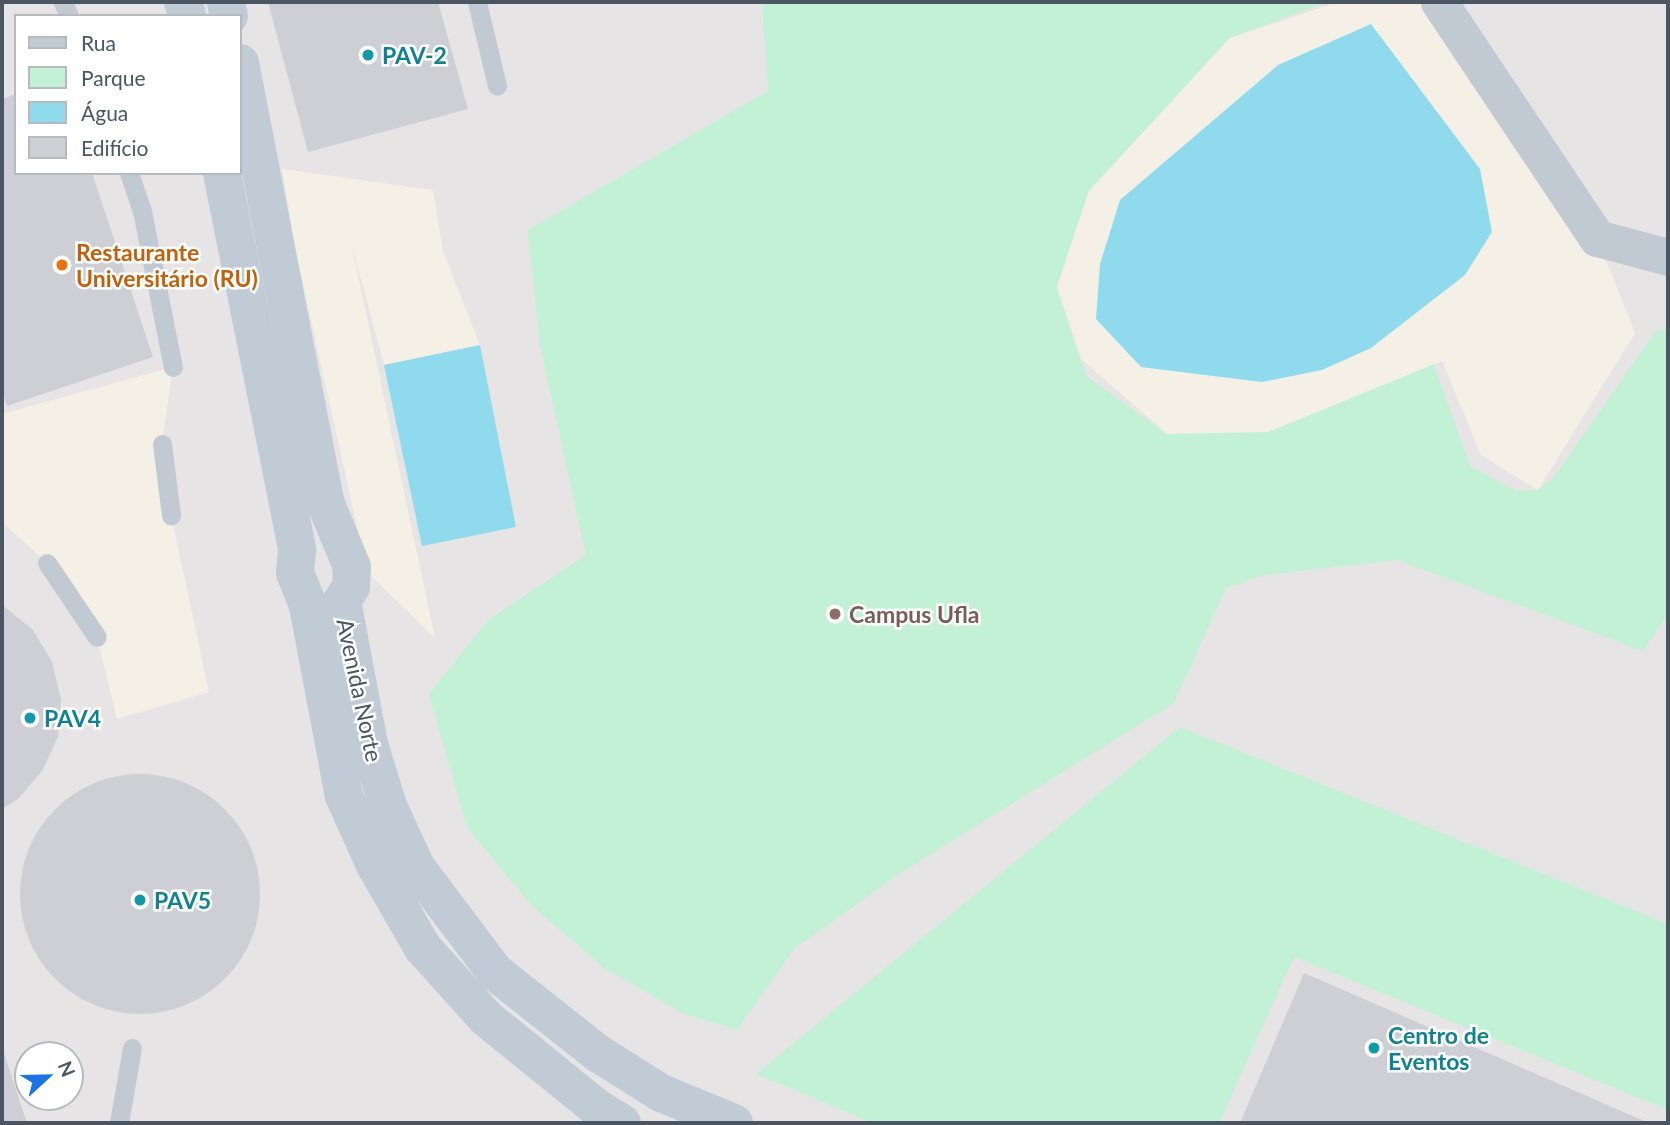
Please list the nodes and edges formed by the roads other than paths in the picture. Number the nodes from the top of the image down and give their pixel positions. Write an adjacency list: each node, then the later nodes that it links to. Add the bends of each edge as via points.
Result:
1 (477, 2): 4 (lane)
2 (1439, 2): 7 (street, via 1597,238)
3 (242, 72): 11 (street, Avenida Norte, via 326,505)
4 (497, 86)
5 (130, 175): 8 (lane, via 142,211)
6 (222, 175): 12 (street, Avenida Norte)
7 (1668, 257)
8 (173, 367)
9 (162, 444): 10 (lane)
10 (171, 515)
11 (339, 541): 12 (street, via 320,537); 15 (street, Avenida Norte, via 352,567 351,587)
12 (297, 550): 14 (street, Avenida Norte, via 295,573)
13 (47, 563): 16 (lane)
14 (303, 594): 15 (street, via 330,604); 21 (street, Avenida Norte, via 344,796 375,865 423,948 486,1017)
15 (342, 601): 18 (street, Avenida Norte, via 369,744 388,806 416,867 495,972)
16 (97, 636)
17 (132, 1048): 20 (lane)
18 (651, 1108): 19 (street, Avenida Norte)
19 (714, 1120)
20 (119, 1123)
21 (622, 1123)

